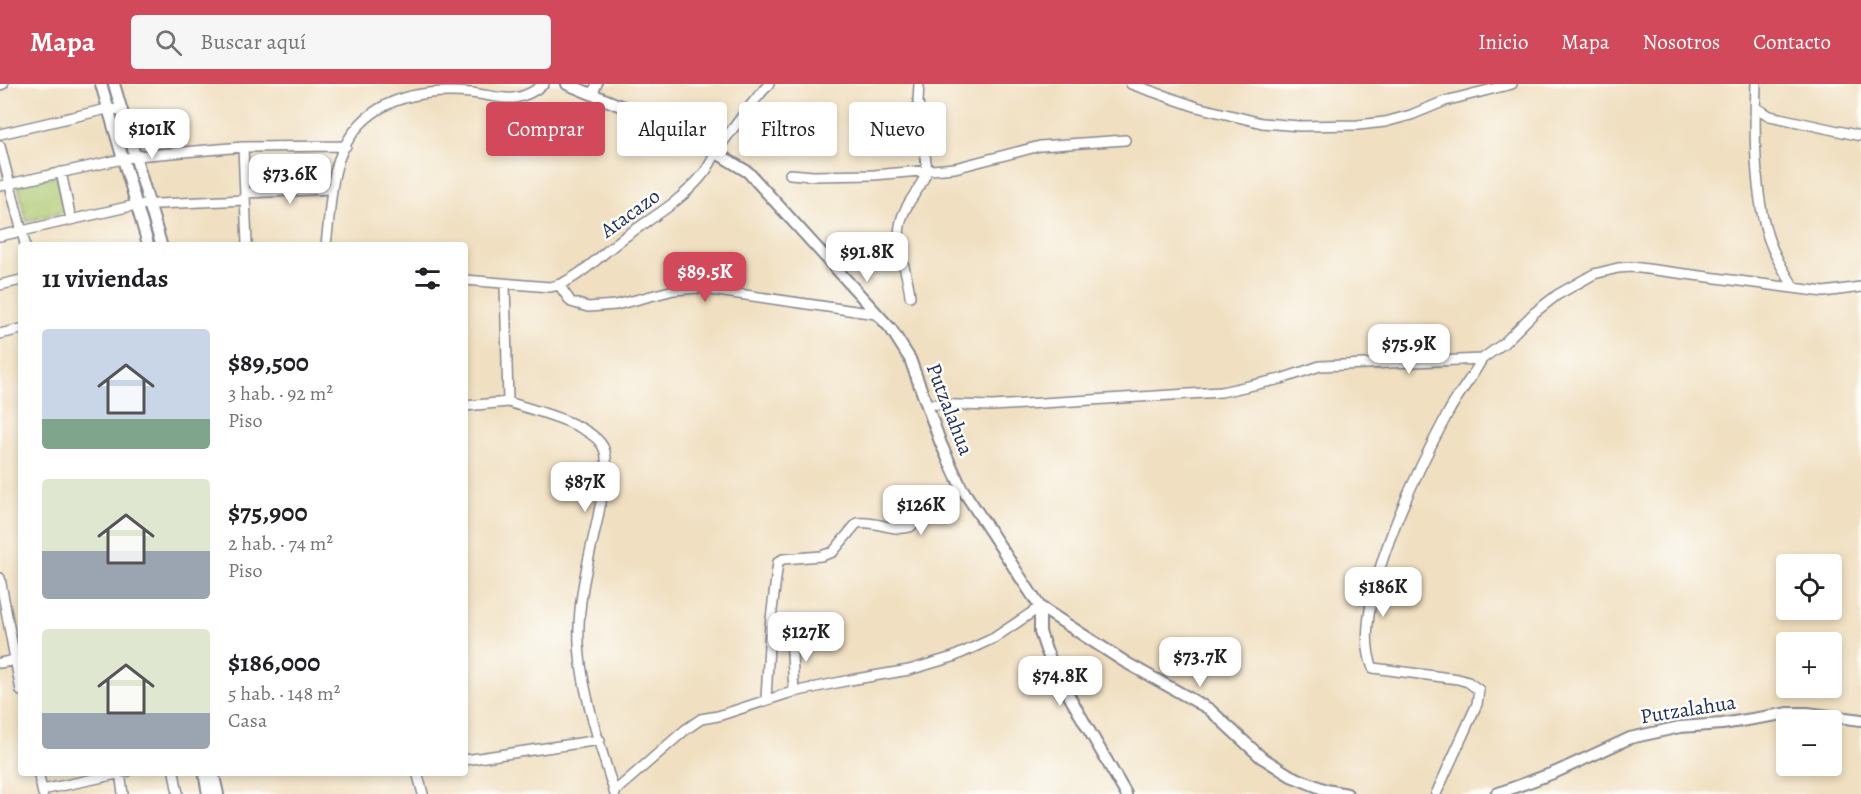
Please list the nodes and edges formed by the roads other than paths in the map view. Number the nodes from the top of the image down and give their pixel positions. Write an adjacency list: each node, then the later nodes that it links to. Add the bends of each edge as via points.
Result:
1 (100, 84): 13 (street)
2 (114, 84): 14 (street)
3 (544, 84): 22 (street, via 520,99 470,93 407,96 362,121)
4 (567, 84): 10 (street, Putzalahua)
5 (769, 84): 19 (street, Atacazo)
6 (919, 84): 28 (street)
7 (1131, 84): 8 (street, via 1197,107 1262,123 1299,126 1385,122)
8 (1512, 84)
9 (1755, 84): 12 (street)
10 (595, 89): 11 (street, Putzalahua)
11 (622, 102)
12 (1756, 108): 15 (street); 16 (street)
13 (107, 109): 14 (street); 17 (street); 27 (street)
14 (122, 110): 24 (street)
15 (1770, 116): 16 (street); 18 (street)
16 (1756, 129): 49 (street, via 1768,236)
17 (0, 134)
18 (1861, 136)
19 (727, 138)
20 (1125, 141): 28 (street, via 1040,146 956,168)
21 (0, 146): 31 (street)
22 (346, 146): 23 (street); 32 (street)
23 (243, 147): 24 (street); 33 (street)
24 (136, 156): 27 (street); 34 (street)
25 (715, 156): 48 (street, Atacazo, via 704,173 672,205)
26 (723, 156): 52 (street, Putzalahua, via 748,172)
27 (123, 159): 29 (street); 35 (street)
28 (927, 170): 30 (street, via 851,176); 51 (street, via 900,222 900,251)
29 (61, 172): 31 (street); 36 (street)
30 (790, 174)
31 (5, 185): 37 (street)
32 (332, 189): 33 (street); 43 (street)
33 (245, 197): 34 (street); 42 (street)
34 (149, 204): 35 (street); 41 (street)
35 (136, 205): 36 (street); 40 (street)
36 (71, 219): 37 (street)
37 (22, 232): 38 (street); 39 (street)
38 (0, 236)
39 (24, 242)
40 (147, 242)
41 (160, 242)
42 (247, 242)
43 (326, 242)
44 (468, 280): 46 (street)
45 (18, 281): 47 (street)
46 (506, 284): 48 (street); 56 (street)
47 (0, 285)
48 (559, 285): 52 (street, via 571,302 588,307 697,288)
49 (1794, 287): 50 (street, via 1824,291); 55 (street, via 1618,268 1594,274 1557,295)
50 (1861, 287)
51 (910, 296)
52 (876, 314): 57 (street, Putzalahua, via 910,359)
53 (18, 330): 54 (street)
54 (0, 334)
55 (1482, 359): 57 (street, via 1320,366 1281,380 1221,392 992,406); 87 (street, via 1449,411 1397,519 1371,597 1368,656 1373,668 1458,679 1479,690 1477,704)
56 (508, 402): 58 (street); 68 (street, via 567,420 604,448 604,484 581,597 579,643 583,680)
57 (927, 404): 59 (street, Putzalahua, via 940,444)
58 (468, 406)
59 (961, 487): 61 (street, Putzalahua); 66 (street, via 910,527 900,530 857,523 833,552 778,562)
60 (0, 578): 63 (street)
61 (1040, 608): 65 (street, via 994,638 953,657 909,670); 85 (street, via 1040,632 1046,651); 86 (street, Putzalahua, via 1209,709 1261,757 1291,776)
62 (791, 636): 65 (street)
63 (18, 659): 64 (street)
64 (0, 663)
65 (794, 692): 66 (street)
66 (766, 699): 79 (street, via 701,719)
67 (1861, 720): 88 (street, Putzalahua, via 1790,713 1655,732 1630,738)
68 (600, 740): 69 (street); 79 (street)
69 (468, 760)
70 (39, 776): 78 (street)
71 (112, 776): 77 (street)
72 (123, 776): 80 (street)
73 (175, 776): 81 (street)
74 (205, 776): 82 (street)
75 (214, 776): 83 (street)
76 (418, 776): 84 (street)
77 (67, 789): 78 (street)
78 (42, 792)
79 (614, 793)
80 (123, 794)
81 (178, 794)
82 (208, 794)
83 (218, 794)
84 (423, 794)
85 (1126, 794)
86 (1347, 794)
87 (1436, 794)
88 (1496, 794)

